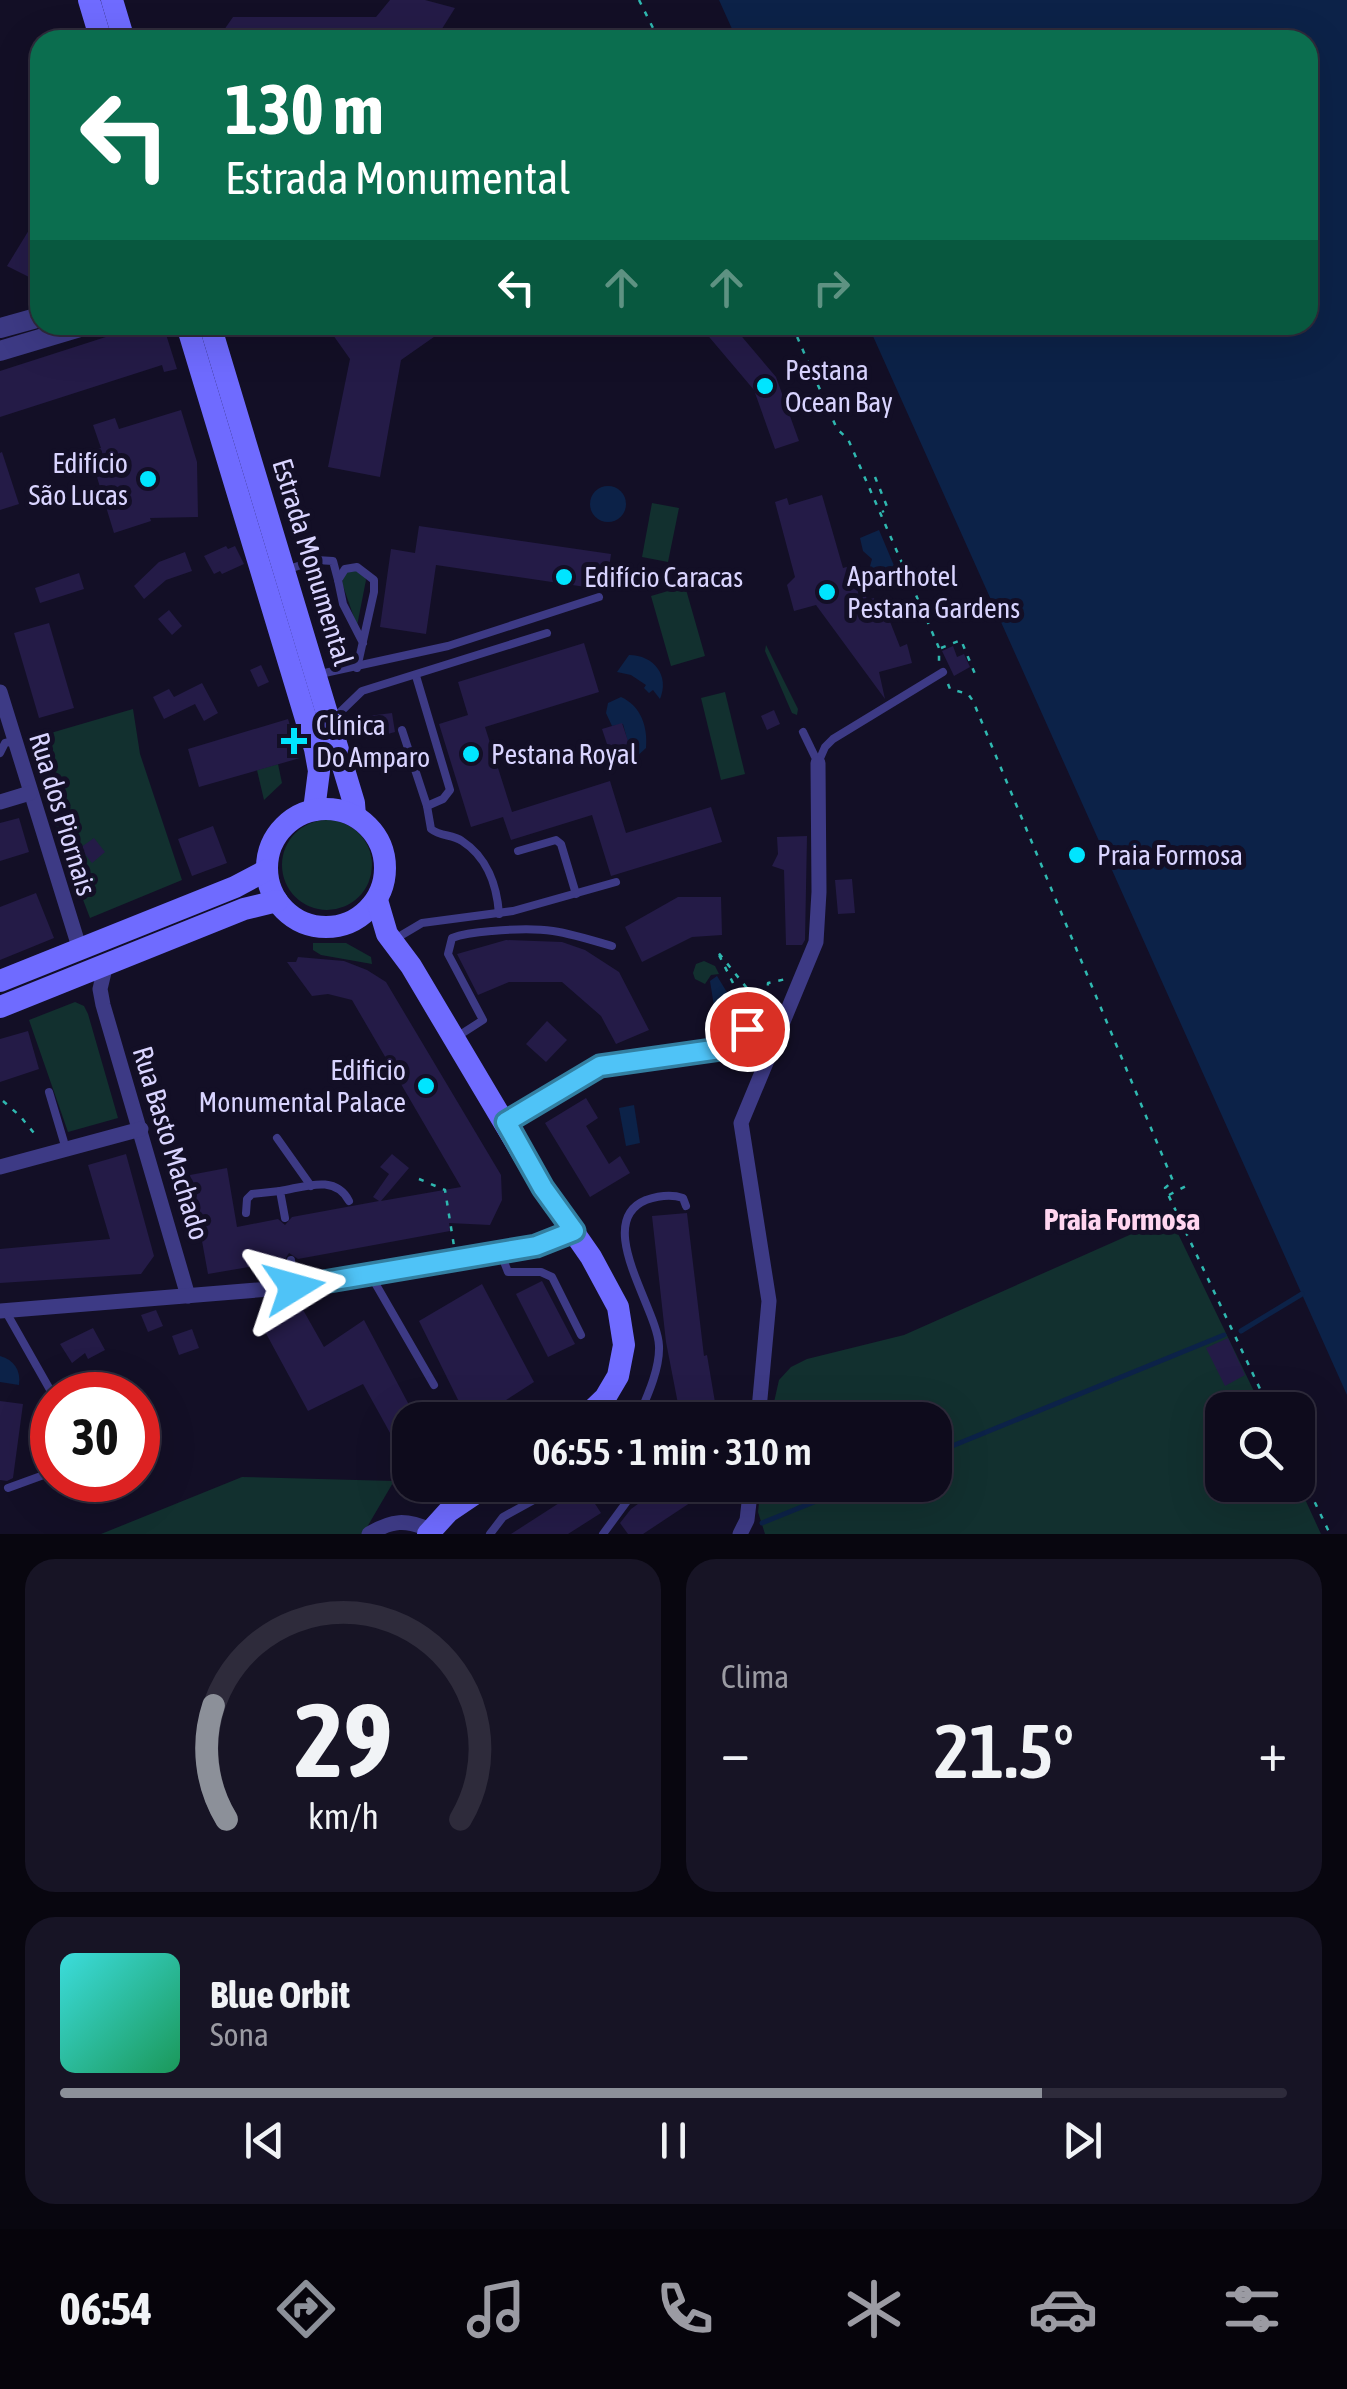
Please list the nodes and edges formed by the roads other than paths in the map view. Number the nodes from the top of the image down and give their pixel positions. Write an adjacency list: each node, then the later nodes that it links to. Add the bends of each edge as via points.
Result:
1 (107, 1): 2 (main road); 3 (main road)
2 (103, 30)
3 (120, 30)
4 (30, 320): 5 (street)
5 (0, 328)
6 (55, 335): 9 (street)
7 (190, 335): 29 (main road, Estrada Monumental, via 315,749)
8 (213, 335): 10 (main road, Estrada Monumental)
9 (0, 352)
10 (284, 570): 11 (lane, via 325,559 333,561); 17 (main road, Estrada Monumental)
11 (338, 580): 14 (lane); 14 (lane, via 345,569 357,568 374,580)
12 (599, 598): 15 (lane)
13 (547, 633): 18 (lane)
14 (362, 643): 15 (lane)
15 (357, 668): 17 (lane)
16 (943, 672): 25 (lane, via 833,739)
17 (316, 675): 20 (main road, Estrada Monumental)
18 (416, 676): 20 (lane, via 362,691); 28 (lane, via 450,790)
19 (0, 692): 23 (street, Rua dos Piornais)
20 (330, 724): 30 (main road, Estrada Monumental)
21 (402, 730): 28 (lane)
22 (803, 732): 25 (lane)
23 (14, 741): 24 (lane); 26 (street, Rua dos Piornais)
24 (0, 753)
25 (818, 763): 74 (street, via 816,942 741,1123 769,1301)
26 (30, 793): 27 (street); 41 (street, Rua dos Piornais)
27 (0, 802)
28 (426, 806): 37 (lane, via 431,830 463,841 487,868)
29 (314, 810): 30 (main road); 32 (main road, via 281,830)
30 (355, 816): 35 (main road, via 384,854)
31 (518, 851): 34 (lane, via 556,840)
32 (267, 870): 36 (main road); 41 (main road)
33 (616, 882): 34 (lane)
34 (576, 894): 37 (lane)
35 (376, 900): 38 (main road); 39 (main road)
36 (277, 901): 38 (main road, via 288,914 319,927); 42 (main road)
37 (500, 914): 39 (lane, via 422,923)
38 (352, 921): 39 (main road)
39 (390, 938): 48 (main road)
40 (612, 946): 48 (lane, via 534,927 452,938 448,954 483,1020)
41 (80, 950): 44 (main road)
42 (106, 964): 43 (main road); 46 (street, Rua Basto Machado)
43 (68, 979): 46 (street); 47 (main road)
44 (0, 981)
45 (736, 994): 49 (lane, via 747,1029 729,1046)
46 (103, 1005): 52 (street, Rua Basto Machado)
47 (0, 1007)
48 (456, 1038): 51 (main road)
49 (600, 1066): 51 (street)
50 (48, 1092): 54 (lane)
51 (506, 1122): 62 (main road)
52 (141, 1129): 54 (street); 67 (street, Rua Basto Machado)
53 (277, 1138): 56 (lane)
54 (66, 1148): 55 (street)
55 (0, 1167)
56 (311, 1186): 57 (lane); 58 (lane, via 336,1186)
57 (280, 1192): 60 (lane, via 252,1194); 61 (lane)
58 (349, 1201)
59 (686, 1206): 73 (lane, via 676,1195 658,1196 634,1207 624,1223 632,1274 660,1347)
60 (246, 1213)
61 (285, 1218)
62 (574, 1231): 63 (street); 72 (main road, via 621,1317 618,1376)
63 (500, 1252): 65 (street); 69 (lane, via 508,1272 552,1276)
64 (290, 1260): 66 (lane)
65 (370, 1276): 66 (street); 71 (lane)
66 (294, 1287): 67 (street)
67 (188, 1296): 68 (street)
68 (3, 1311): 70 (lane)
69 (582, 1335)
70 (39, 1372)
71 (434, 1385)
72 (599, 1402)
73 (646, 1402)
74 (760, 1402)
75 (30, 1480): 76 (lane)
76 (8, 1488)
77 (463, 1502): 81 (main road)
78 (530, 1502): 83 (lane, via 503,1517)
79 (627, 1502): 84 (lane)
80 (749, 1502): 85 (street)
81 (429, 1532): 82 (street, via 408,1520)
82 (369, 1534)
83 (490, 1534)
84 (603, 1534)
85 (740, 1534)

